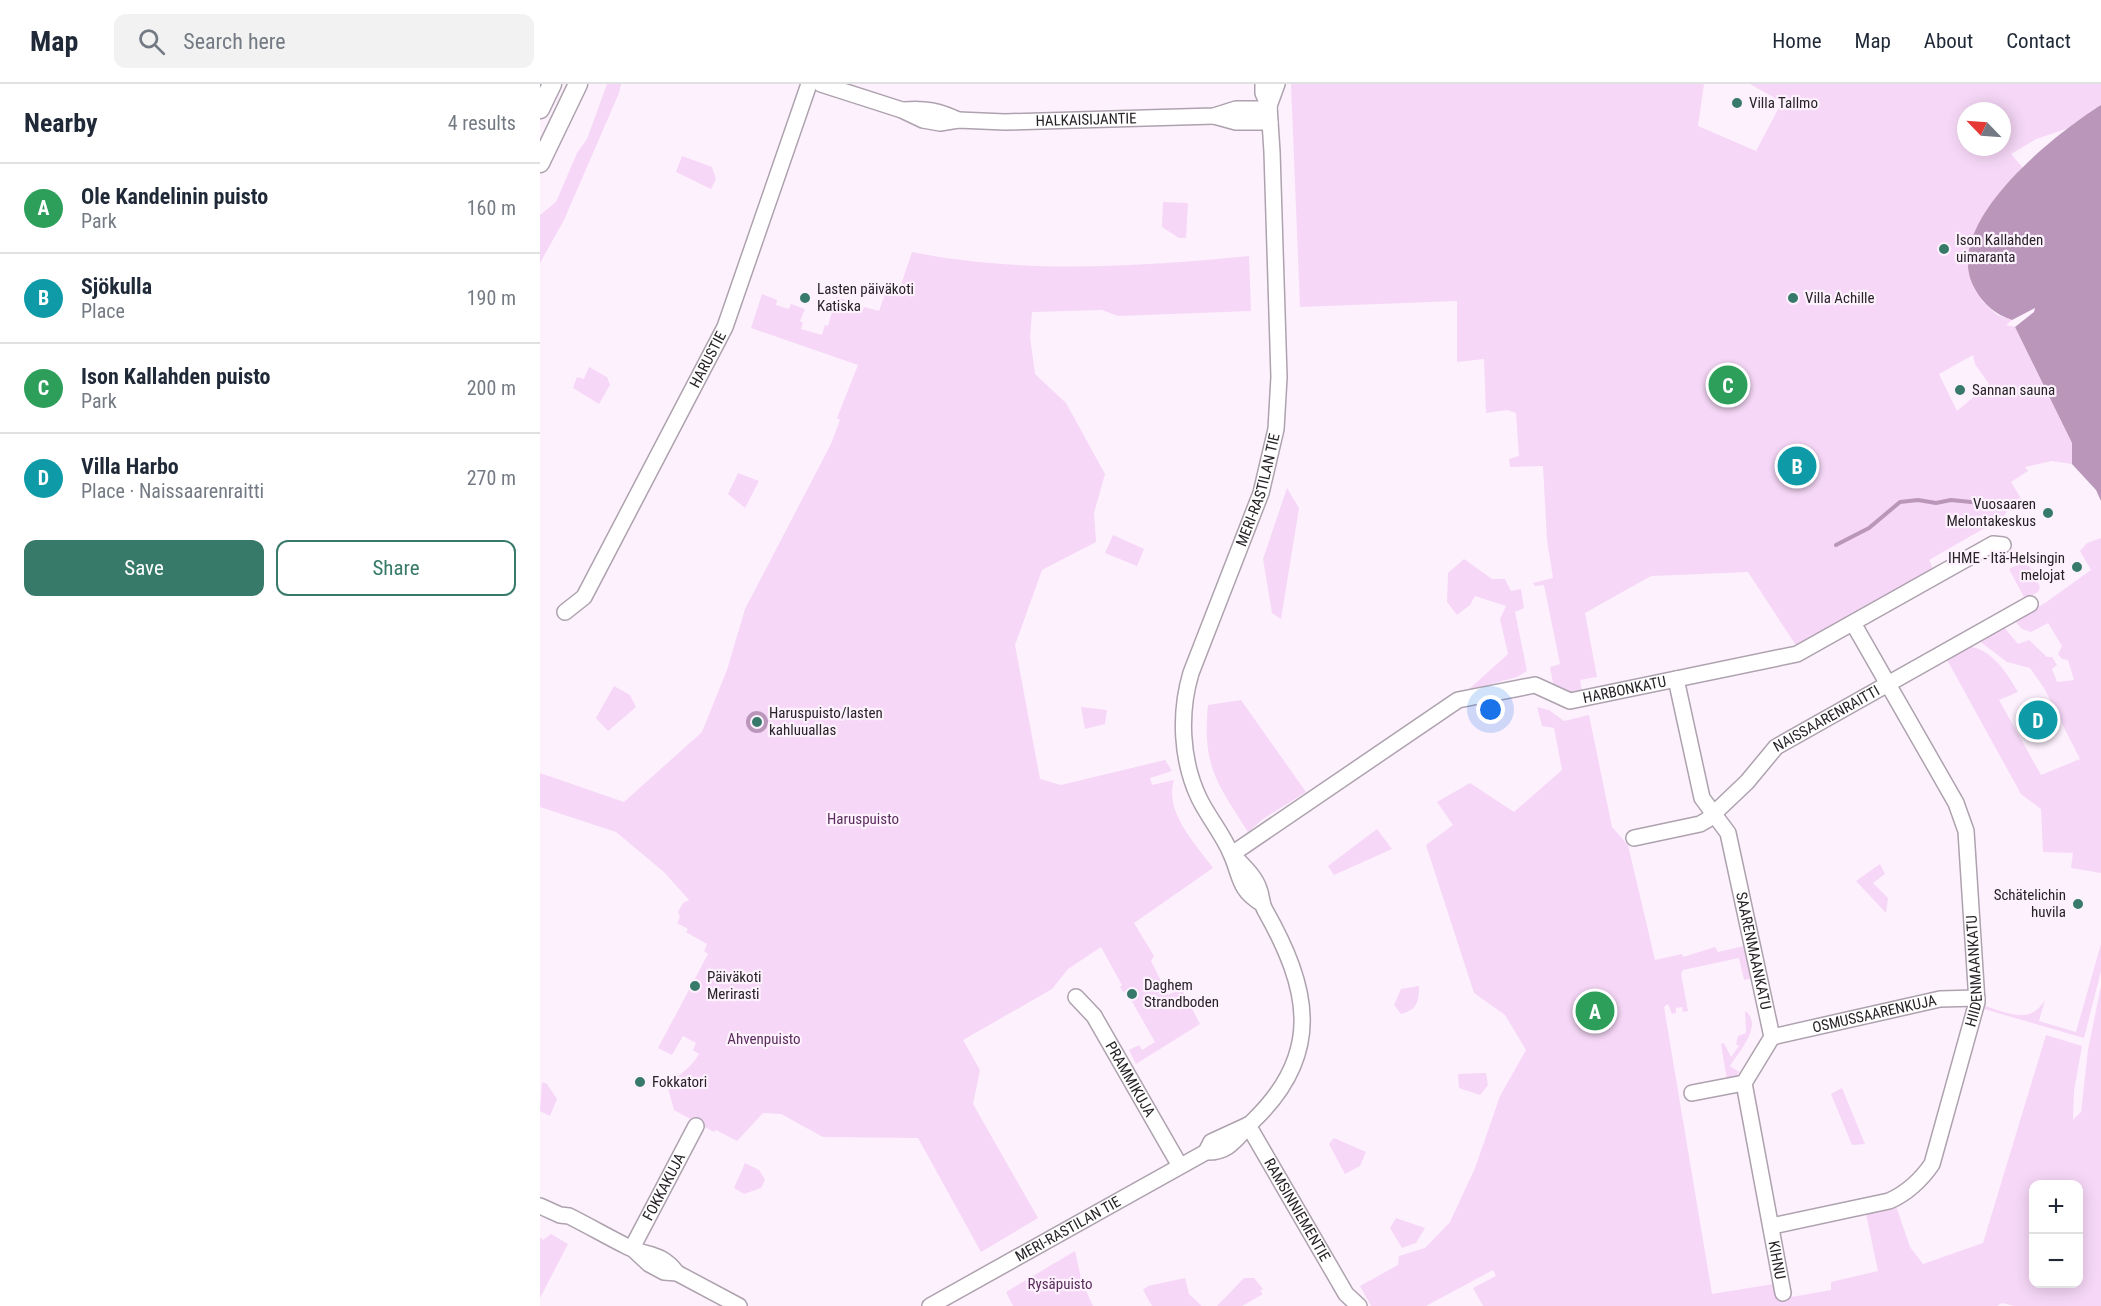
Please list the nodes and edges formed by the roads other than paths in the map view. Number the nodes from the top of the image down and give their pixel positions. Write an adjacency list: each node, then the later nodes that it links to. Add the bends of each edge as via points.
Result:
1 (552, 84): 7 (main road)
2 (578, 84): 8 (main road)
3 (809, 84): 11 (street, HARUSTIE, via 725,327 584,597)
4 (821, 84): 6 (street, HALKAISIJANTIE, via 902,110 925,108 958,120 1214,116 1236,122)
5 (1276, 84): 6 (street, MERI-RASTILAN TIE)
6 (1267, 103): 17 (street, MERI-RASTILAN TIE, via 1279,377 1273,446 1252,517 1195,661 1184,715 1186,756 1194,784)
7 (540, 109)
8 (540, 163)
9 (2003, 545): 12 (street, HARBONKATU, via 1993,544)
10 (2031, 604): 14 (street, NAISSAARENRAITTI)
11 (565, 612)
12 (1853, 623): 13 (street, HARBONKATU, via 1797,654); 14 (street, HIIDENMAANKATU)
13 (1676, 679): 15 (street, SAARENMAANKATU, via 1702,798); 17 (street, HARBONKATU, via 1570,701 1535,685 1458,700)
14 (1888, 683): 15 (street, NAISSAARENRAITTI, via 1776,747); 19 (street, HIIDENMAANKATU, via 1964,822)
15 (1713, 814): 16 (street, NAISSAARENRAITTI, via 1700,824); 20 (street, SAARENMAANKATU, via 1728,833)
16 (1634, 838)
17 (1232, 854): 23 (street, MERI-RASTILAN TIE, via 1240,881 1248,895 1261,903 1294,966 1302,998 1296,1052 1282,1087)
18 (1076, 998): 25 (street, PRAMMIKUJA, via 1094,1016)
19 (1977, 998): 20 (street, OSMUSSAARENKUJA, via 1940,999); 29 (street, HIIDENMAANKATU, via 1939,1141 1927,1171 1889,1202)
20 (1772, 1037): 21 (street)
21 (1744, 1083): 22 (street); 29 (street)
22 (1692, 1093)
23 (1248, 1125): 25 (street, MERI-RASTILAN TIE, via 1211,1142 1206,1152); 32 (street, RAMSINNIEMENTIE)
24 (696, 1126): 30 (street, FOKKAKUJA)
25 (1180, 1166): 34 (street, MERI-RASTILAN TIE)
26 (540, 1195): 28 (street, via 564,1207)
27 (540, 1206): 28 (street)
28 (569, 1216): 30 (street)
29 (1772, 1226): 31 (street, KIHNU)
30 (632, 1248): 33 (street, via 654,1253 669,1262 677,1273)
31 (1783, 1293)
32 (1347, 1300): 35 (street, RAMSINNIEMENTIE)
33 (739, 1306)
34 (930, 1306)
35 (1359, 1306)

